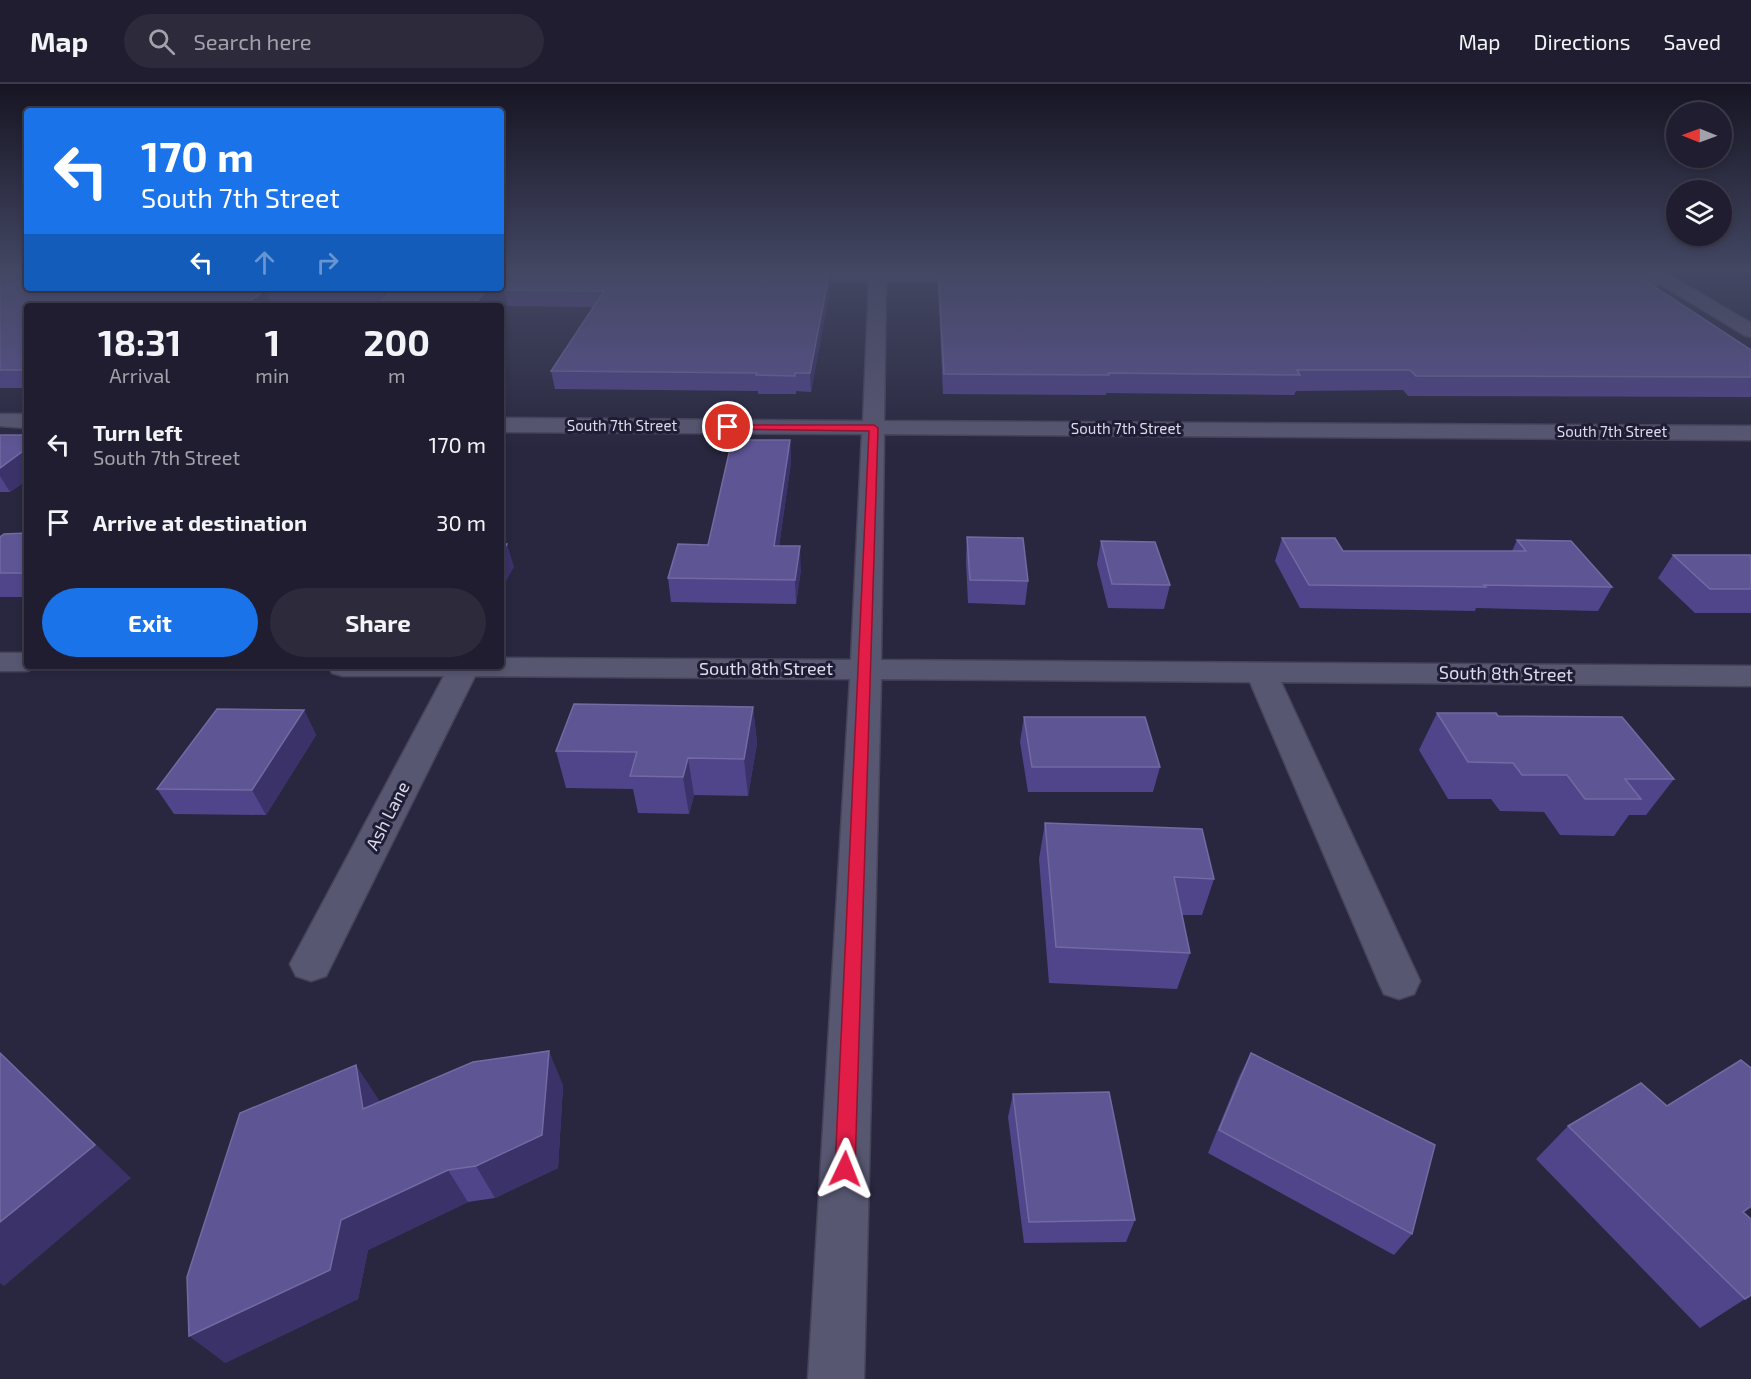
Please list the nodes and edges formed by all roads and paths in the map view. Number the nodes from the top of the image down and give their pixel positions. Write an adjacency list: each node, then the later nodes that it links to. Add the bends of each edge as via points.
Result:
1 (877, 329): 5 (street)
2 (0, 420): 3 (street)
3 (24, 421)
4 (504, 425): 5 (street, South 7th Street)
5 (874, 428): 6 (street, South 7th Street); 11 (street)
6 (1751, 433)
7 (0, 662): 8 (street)
8 (24, 662)
9 (504, 668): 11 (street, South 8th Street)
10 (463, 669): 14 (street, Ash Lane)
11 (866, 669): 12 (street, South 8th Street); 16 (street)
12 (1261, 672): 13 (street, South 8th Street); 15 (street)
13 (1751, 676)
14 (311, 964)
15 (1399, 981)
16 (836, 1379)

